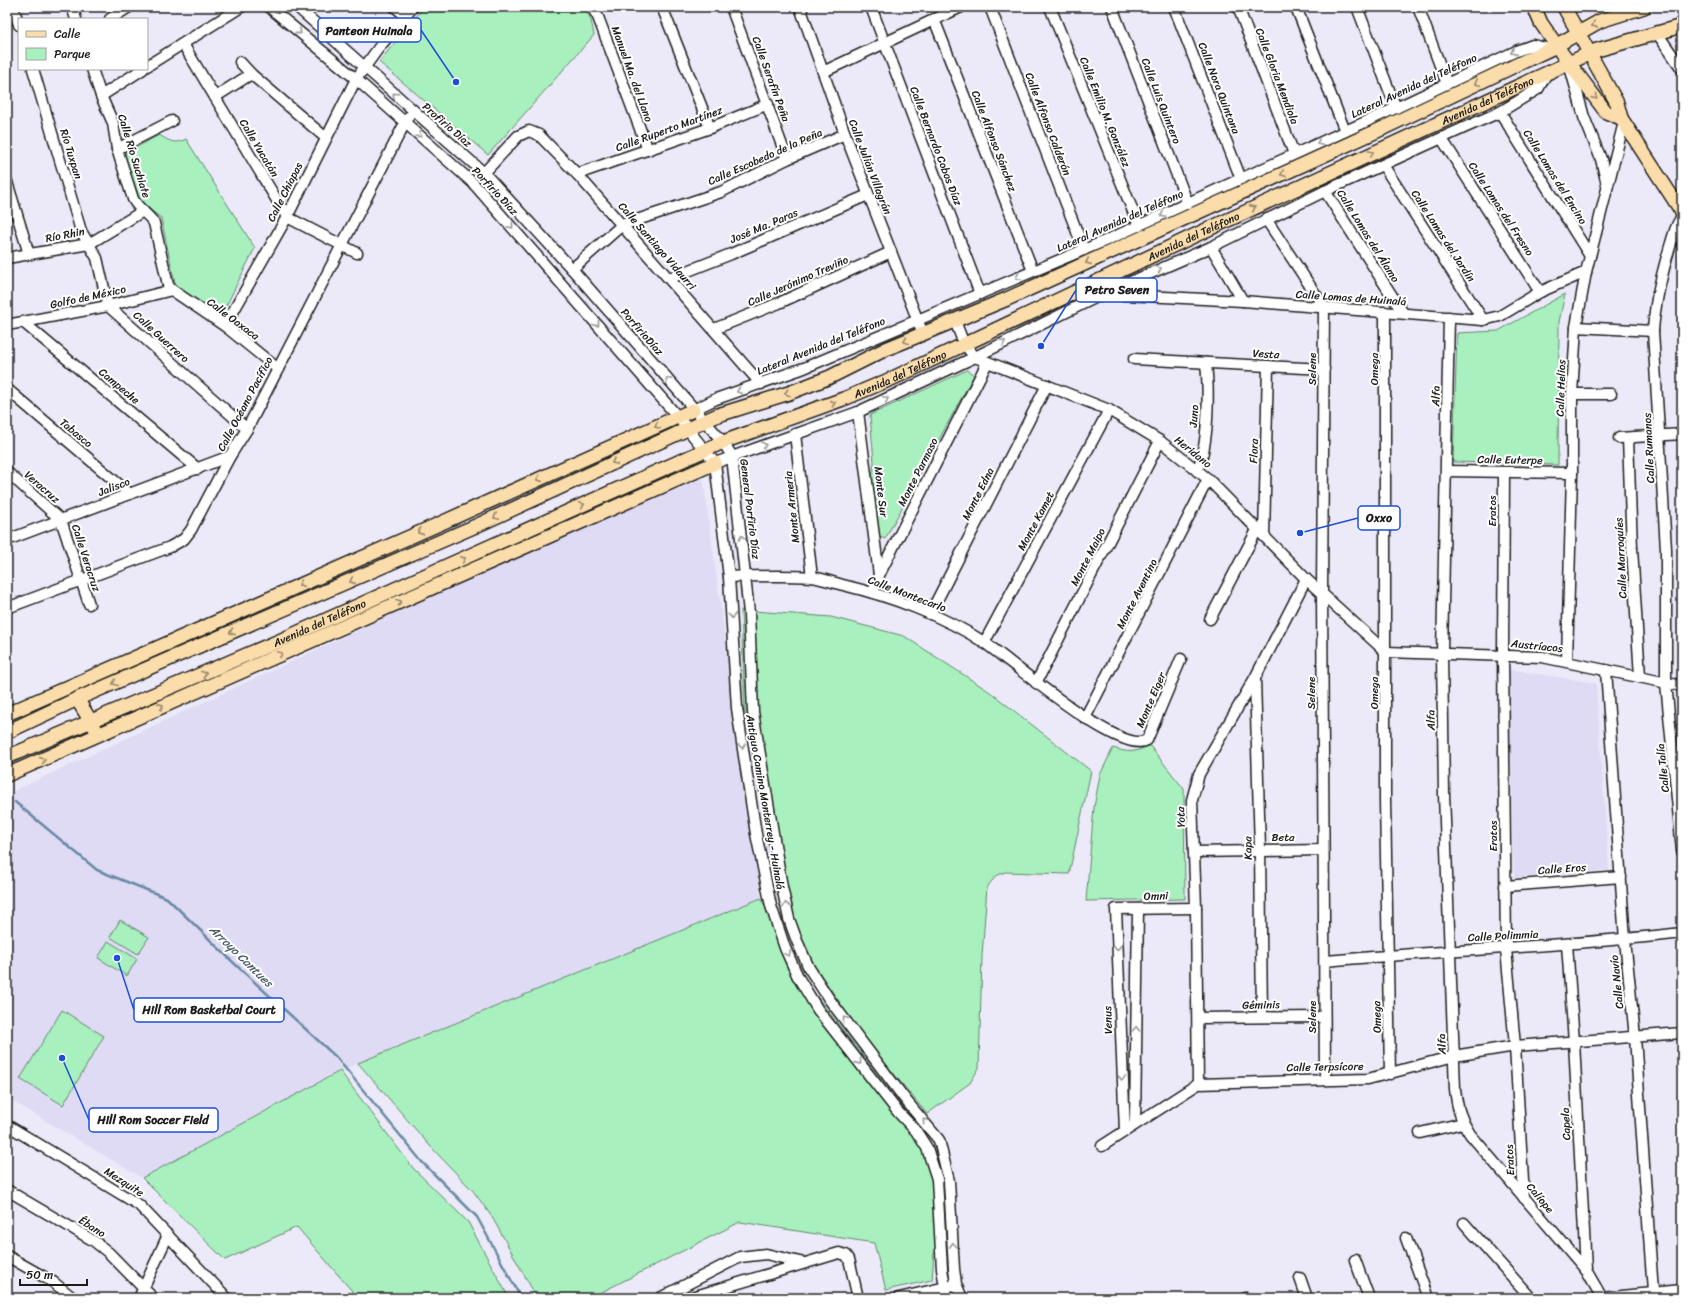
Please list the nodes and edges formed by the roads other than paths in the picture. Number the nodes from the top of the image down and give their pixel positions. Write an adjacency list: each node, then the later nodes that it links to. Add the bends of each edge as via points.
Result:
1 (13, 7): 30 (street)
2 (72, 7): 27 (street)
3 (128, 7): 28 (street)
4 (241, 7): 35 (street)
5 (269, 7): 47 (street, Porfirio Díaz, one-way to 47)
6 (296, 7): 39 (street, Profirio Díaz)
7 (395, 7): 26 (street)
8 (413, 7): 26 (street, Calle Chiapas)
9 (592, 7): 67 (street, Manuel Ma. del Llano)
10 (662, 7): 59 (street)
11 (731, 7): 51 (street, Calle Serafín Peña)
12 (800, 7): 44 (street, Calle Julián Villagrán)
13 (871, 7): 33 (street, Calle Bernardo Cobos Díaz)
14 (961, 7): 29 (street)
15 (990, 7): 90 (street, Calle Alfonso Calderón)
16 (1050, 7): 85 (street, Calle Emilio M. González)
17 (1112, 7): 78 (street, Calle Luis Quintero)
18 (1174, 7): 73 (street, Calle Nora Quintana)
19 (1238, 7): 68 (street, Calle Gloria Mendiola)
20 (1296, 7): 60 (street)
21 (1357, 7): 52 (street)
22 (1418, 7): 48 (street)
23 (1534, 7): 36 (main road)
24 (1564, 7): 34 (main road)
25 (1640, 8): 34 (main road, Avenida del Teléfono, one-way to 34, via 1600,21)
26 (406, 16): 39 (street, Calle Chiapas)
27 (76, 18)
28 (112, 18)
29 (934, 19): 33 (street); 97 (street, Calle Alfonso Sánchez)
30 (18, 22)
31 (1682, 26): 32 (main road, Avenida del Teléfono)
32 (1657, 33): 34 (main road, Avenida del Teléfono); 40 (street)
33 (885, 43): 44 (street); 102 (street, Calle Bernardo Cobos Díaz)
34 (1584, 43): 36 (main road, Avenida del Teléfono); 36 (main road, Avenida del Teléfono); 55 (main road, via 1617,103)
35 (183, 44): 38 (street); 50 (street, Calle Yucatán)
36 (1560, 53): 45 (main road, Avenida del Teléfono); 48 (street, Lateral Avenida del Teléfono, one-way to 48, via 1533,45 1516,50); 55 (main road, one-way to 55, via 1606,112); 58 (main road, Avenida del Teléfono, one-way to 58); 75 (street, via 1601,159)
37 (240, 62): 46 (street)
38 (148, 65)
39 (363, 67): 47 (street, Calle Chiapas); 53 (street, Profirio Díaz, one-way to 39)
40 (1682, 69)
41 (33, 70): 86 (street, Río Tuxpan, via 81,231)
42 (92, 70): 49 (street, Calle Río Suchiate)
43 (141, 70): 49 (street)
44 (823, 72): 61 (street, Calle Julián Villagrán)
45 (1547, 73): 54 (street, via 1538,89); 62 (main road, Avenida del Teléfono)
46 (251, 74): 50 (street); 63 (street)
47 (356, 79): 57 (street, Porfirio Díaz); 63 (street, Calle Chiapas)
48 (1446, 84): 52 (street, Lateral Avenida del Teléfono)
49 (101, 96): 65 (street, Calle Río Suchiate, via 112,123)
50 (215, 97): 81 (street, Calle Yucatán)
51 (768, 104): 59 (street, Calle Ruperto Martínez); 69 (street, Calle Serafín Peña)
52 (1396, 108): 58 (street, Lateral Avenida del Teléfono)
53 (411, 110): 57 (street, Calle Océano Pacífico); 71 (street, Profirio Díaz)
54 (1500, 112): 64 (street); 94 (street, Calle Lomas del Encino)
55 (1623, 120): 75 (street, Calle Helios); 80 (main road)
56 (172, 121): 65 (street)
57 (405, 122): 87 (street, Calle Océano Pacífico); 136 (street, Porfirio Díaz, one-way to 136, via 472,183)
58 (1375, 125): 60 (street, Lateral Avenida del Teléfono); 88 (main road, Avenida del Teléfono, one-way to 88)
59 (710, 128): 67 (street, Calle Ruperto Martínez)
60 (1345, 131): 68 (street, Lateral Avenida del Teléfono, one-way to 68)
61 (844, 134): 69 (street, Calle Escobedo de la Peña); 77 (street, Calle Julián Villagrán)
62 (1410, 135): 66 (street); 120 (main road, Avenida del Teléfono, one-way to 62)
63 (326, 138): 81 (street, Calle Chiapas)
64 (1442, 138): 66 (street); 101 (street, Calle Lomas del Fresno)
65 (117, 148): 79 (street, Calle Río Suchiate, via 133,199)
66 (1417, 149): 70 (street)
67 (648, 150): 72 (street, Calle Ruperto Martínez)
68 (1294, 154): 73 (street, Lateral Avenida del Teléfono)
69 (787, 159): 84 (street, Calle Escobedo de la Peña, via 721,192)
70 (1383, 165): 76 (street); 111 (street, Calle Lomas del Jardín)
71 (484, 173): 72 (street, Calle Santiago Vidaurri, via 518,136 529,131 539,135); 96 (street, Profirio Díaz)
72 (577, 174): 84 (street, Calle Santiago Vidaurri)
73 (1241, 179): 78 (street, Lateral Avenida del Teléfono)
74 (7, 182): 93 (street)
75 (1608, 188): 94 (street, Calle Helios)
76 (1325, 191): 83 (street); 108 (street, Calle Lomas del Álamo)
77 (868, 195): 91 (street, Calle Julián Villagrán); 99 (street, José Ma. Paras)
78 (1188, 204): 85 (street, Lateral Avenida del Teléfono, one-way to 85)
79 (143, 211): 86 (street, Río Rhin); 100 (street, Calle Río Suchiate, via 154,223 166,279)
80 (1682, 212)
81 (287, 217): 87 (street); 115 (street, Calle Chiapas)
82 (1682, 217): 118 (street, Calle Rumanos, via 1660,280)
83 (1266, 219): 89 (street); 106 (street)
84 (622, 225): 96 (street, Calle Escobedo de la Peña); 99 (street, Calle Santiago Vidaurri)
85 (1139, 226): 88 (street, Lateral Avenida del Teléfono)
86 (89, 244): 93 (street, Río Rhin); 105 (street, via 97,258)
87 (341, 244): 92 (street); 126 (street, Calle Océano Pacífico)
88 (1110, 246): 90 (street, Lateral Avenida del Teléfono); 112 (main road, Avenida del Teléfono, one-way to 112)
89 (1211, 247): 103 (street, one-way to 89); 104 (street)
90 (1084, 250): 97 (street, Lateral Avenida del Teléfono)
91 (891, 252): 110 (street, Calle Julián Villagrán); 117 (street, Calle Jerónimo Treviño, via 779,303)
92 (357, 253)
93 (29, 254): 95 (street, Río Rhin)
94 (1590, 256): 98 (street, Calle Helios)
95 (7, 258)
96 (572, 269): 133 (street, PorfirioDíaz, one-way to 96)
97 (1033, 271): 102 (street, Lateral Avenida del Teléfono, one-way to 102)
98 (1586, 272): 101 (street, Calle Lomas de Huinalá); 116 (street, Calle Helios)
99 (670, 278): 117 (street, Calle Santiago Vidaurri)
100 (172, 290): 105 (street, Golfo de México); 115 (street, Calle Oaxaca)
101 (1540, 292): 111 (street, Calle Lomas de Huinalá, via 1500,316)
102 (980, 294): 110 (street, Lateral Avenida del Teléfono)
103 (1103, 294): 104 (street, Calle Lomas de Huinalá); 121 (street, one-way to 103)
104 (1243, 301): 106 (street, Calle Lomas de Huinalá)
105 (108, 306): 113 (street, Golfo de México); 139 (street, Calle Guerrero)
106 (1324, 307): 107 (street, Calle Lomas de Huinalá); 127 (street, Selene)
107 (1385, 312): 108 (street, Calle Lomas de Huinalá); 177 (street, Omega)
108 (1403, 313): 109 (street, Calle Lomas de Huinalá)
109 (1449, 317): 111 (street, Calle Lomas de Huinalá); 151 (street, Alfa)
110 (917, 319): 119 (street, Calle Julián Villagrán); 128 (street, Lateral Avenida del Teléfono)
111 (1483, 320)
112 (955, 321): 119 (main road, Avenida del Teléfono); 120 (street, Heridano)
113 (23, 322): 114 (street, Golfo de México); 149 (street, Campeche)
114 (7, 325)
115 (225, 326): 126 (street, Calle Oaxaca)
116 (1576, 327): 118 (street); 131 (street, Calle Helios)
117 (714, 329): 128 (street, Calle Santiago Vidaurri)
118 (1653, 331): 142 (street, Calle Rumanos)
119 (923, 334): 137 (main road, Avenida del Teléfono, one-way to 137, via 810,386)
120 (964, 344): 121 (street, Heridano); 144 (main road, Avenida del Teléfono, one-way to 120, via 846,398)
121 (975, 357): 123 (street, Heridano); 135 (street, one-way to 121)
122 (1134, 359): 124 (street, Vesta)
123 (987, 363): 129 (street, Heridano); 164 (street, Monte Parmaso)
124 (1206, 363): 125 (street, Vesta); 150 (street, Juno, via 1208,384 1203,458)
125 (1268, 366): 127 (street, Vesta); 160 (street, Flora)
126 (278, 369): 139 (street, Calle Océano Pacífico)
127 (1324, 369): 171 (street, Selene)
128 (761, 384): 133 (street, Lateral Avenida del Teléfono, one-way to 133)
129 (1047, 385): 134 (street, Heridano); 174 (street, Monte Edna)
130 (7, 390): 156 (street, Tabasco)
131 (1572, 394): 132 (street); 154 (street, Calle Helios)
132 (1611, 394)
133 (693, 410): 136 (main road); 137 (street, General Porfirio Díaz)
134 (1109, 410): 143 (street, Heridano); 176 (street, Monte Kamet)
135 (858, 412): 140 (street); 164 (street, Monte Sur)
136 (678, 417): 138 (street); 158 (main road, one-way to 158)
137 (704, 421): 138 (main road, Avenida del Teléfono); 144 (street, General Porfirio Díaz)
138 (688, 428): 145 (street); 161 (main road, Avenida del Teléfono, one-way to 161)
139 (247, 429): 146 (street, Calle Océano Pacífico)
140 (795, 434): 147 (street, one-way to 140); 167 (street, Monte Armeria)
141 (1682, 434): 142 (street)
142 (1660, 436): 183 (street, Calle Marroquíes, via 1624,438); 186 (street, Calle Rumanos, via 1666,549)
143 (1160, 441): 150 (street, Heridano); 185 (street, Monte Maipo)
144 (723, 442): 145 (main road, Avenida del Teléfono); 147 (street, General Porfirio Díaz)
145 (705, 450): 148 (street); 159 (main road, Avenida del Teléfono, one-way to 145)
146 (230, 456): 149 (street, Jalisco); 169 (street, Calle Océano Pacífico, via 199,518 184,539 170,547)
147 (732, 456): 148 (street); 166 (street, General Porfirio Díaz, one-way to 147)
148 (715, 463): 163 (main road); 165 (street, Antiguo Camino Monterrey - Huinalá)
149 (198, 469): 156 (street, Jalisco)
150 (1197, 471): 155 (street, Heridano)
151 (1447, 471): 153 (street, Calle Euterpe); 178 (street, Alfa)
152 (7, 472): 157 (street, Veracruz)
153 (1504, 472): 154 (street, Calle Euterpe); 179 (street, Eratos)
154 (1572, 473): 181 (street, Calle Helios)
155 (1208, 480): 160 (street, Heridano); 190 (street, Monte Aventino)
156 (130, 494): 157 (street, Jalisco)
157 (61, 520): 162 (street, Jalisco); 169 (street, Calle Veracruz)
158 (439, 524): 161 (main road); 189 (main road, one-way to 189)
159 (520, 533): 163 (main road); 191 (main road, Avenida del Teléfono, one-way to 159)
160 (1261, 533): 168 (street, Heridano); 175 (street)
161 (446, 539): 188 (main road, Avenida del Teléfono, one-way to 188)
162 (7, 540)
163 (526, 548): 193 (main road, one-way to 163)
164 (879, 575): 170 (street, Monte Parmaso)
165 (729, 577): 166 (street, Calle Montecarlo); 241 (street, Antiguo Camino Monterrey - Huinalá, one-way to 241, via 742,743 756,834 771,906 798,977 818,1010 927,1148 937,1179)
166 (746, 577): 167 (street, Calle Montecarlo); 240 (street, Antiguo Camino Monterrey - Huinalá, one-way to 166, via 949,1181 939,1140 829,999 809,968 796,942 789,919 753,712)
167 (812, 577): 170 (street, Calle Montecarlo)
168 (1306, 579): 171 (street, Heridano); 184 (street, Yota)
169 (80, 580): 172 (street, Calle Veracruz); 173 (street, Calle Océano Pacífico)
170 (873, 592): 174 (street, Calle Montecarlo)
171 (1322, 592): 177 (street, Heridano); 198 (street, Selene)
172 (89, 604)
173 (7, 608)
174 (930, 614): 176 (street, Calle Montecarlo)
175 (1210, 619)
176 (984, 643): 185 (street, Calle Montecarlo)
177 (1386, 652): 178 (street, Austríacos); 211 (street, Omega)
178 (1442, 653): 179 (street, Austríacos); 210 (street, Alfa)
179 (1503, 654): 181 (street, Austríacos); 202 (street, Eratos)
180 (1181, 659): 194 (street, Monte Eiger, via 1147,740)
181 (1567, 661): 182 (street, Austríacos)
182 (1606, 670): 183 (street, Austríacos); 201 (street, Calle Navío)
183 (1640, 677): 186 (street, Austríacos)
184 (1255, 678): 197 (street, Kapa); 200 (street, Yota, via 1199,774 1192,800)
185 (1036, 683): 190 (street, Calle Montecarlo)
186 (1666, 683): 187 (street, Austríacos); 199 (street, Calle Talía)
187 (1682, 686)
188 (76, 699): 191 (main road); 192 (main road)
189 (7, 714)
190 (1085, 718): 194 (street, Calle Montecarlo)
191 (91, 722): 193 (main road); 195 (main road, Avenida del Teléfono)
192 (7, 732)
193 (99, 735): 196 (main road, one-way to 193)
194 (1138, 744)
195 (7, 757)
196 (7, 775)
197 (1260, 849): 198 (street, Beta); 200 (street, Beta); 213 (street, Kapa)
198 (1323, 850): 212 (street, Selene)
199 (1682, 851)
200 (1194, 852): 203 (street, Yota)
201 (1621, 877): 202 (street, Calle Eros); 207 (street, Calle Navío)
202 (1505, 886): 209 (street, Eratos)
203 (1196, 908): 205 (street, Omni); 215 (street, Yota)
204 (1116, 909): 205 (street, Omni); 227 (street, Venus, one-way to 227)
205 (1138, 909): 225 (street, one-way to 205)
206 (1682, 933): 207 (street, Calle Polimmia)
207 (1625, 940): 208 (street, Calle Polimmia); 217 (street, Calle Navío)
208 (1567, 944): 209 (street, Calle Polimmia); 218 (street, Capela)
209 (1506, 949): 210 (street, Calle Polimmia); 219 (street, Eratos)
210 (1450, 950): 211 (street, Calle Polimmia); 220 (street, Alfa)
211 (1388, 955): 212 (street, Calle Polimmia); 221 (street, Omega)
212 (1325, 961): 214 (street, Selene)
213 (1262, 1016): 214 (street, Géminis); 215 (street, Géminis)
214 (1324, 1017): 222 (street, Selene)
215 (1198, 1018): 223 (street, Yota)
216 (1682, 1033): 217 (street, Calle Terpsícore)
217 (1635, 1037): 218 (street, Calle Terpsícore); 244 (street, Calle Navío)
218 (1574, 1042): 219 (street, Calle Terpsícore); 238 (street, Capela)
219 (1515, 1046): 220 (street, Calle Terpsícore); 231 (street, Eratos)
220 (1454, 1056): 221 (street, Calle Terpsícore); 224 (street, Alfa, via 1455,1089)
221 (1390, 1074): 222 (street, Calle Terpsícore, via 1351,1080)
222 (1324, 1079): 223 (street, Calle Terpsícore)
223 (1198, 1084): 225 (street)
224 (1463, 1123): 228 (street); 231 (street, Calíope)
225 (1135, 1124): 227 (street)
226 (7, 1125): 233 (street, Mezquite, via 129,1197)
227 (1125, 1131): 229 (street)
228 (1420, 1132)
229 (1102, 1146)
230 (7, 1190): 242 (street, Ébano, via 94,1241 110,1253)
231 (1524, 1198): 238 (street, Calíope)
232 (1464, 1223): 258 (street)
233 (168, 1235): 242 (street); 248 (street, Mezquite)
234 (1406, 1238): 257 (street)
235 (7, 1256): 245 (street, via 53,1282)
236 (1355, 1260): 256 (street)
237 (804, 1263): 249 (street, via 766,1254 744,1256); 250 (street); 251 (street, via 839,1254 846,1255)
238 (1586, 1270): 259 (street, Capela)
239 (1300, 1278): 255 (street)
240 (956, 1284): 241 (street); 254 (street, Antiguo Camino Monterrey - Huinalá)
241 (945, 1288): 252 (street); 253 (street, Antiguo Camino Monterrey - Huinalá)
242 (144, 1289): 246 (street); 247 (street, Ébano)
243 (1682, 1290): 244 (street)
244 (1653, 1292): 259 (street)
245 (73, 1298)
246 (138, 1298)
247 (152, 1298)
248 (227, 1298)
249 (660, 1298)
250 (689, 1298)
251 (858, 1298)
252 (899, 1298)
253 (947, 1298)
254 (962, 1298)
255 (1308, 1298)
256 (1369, 1298)
257 (1428, 1298)
258 (1531, 1298)
259 (1602, 1298)

